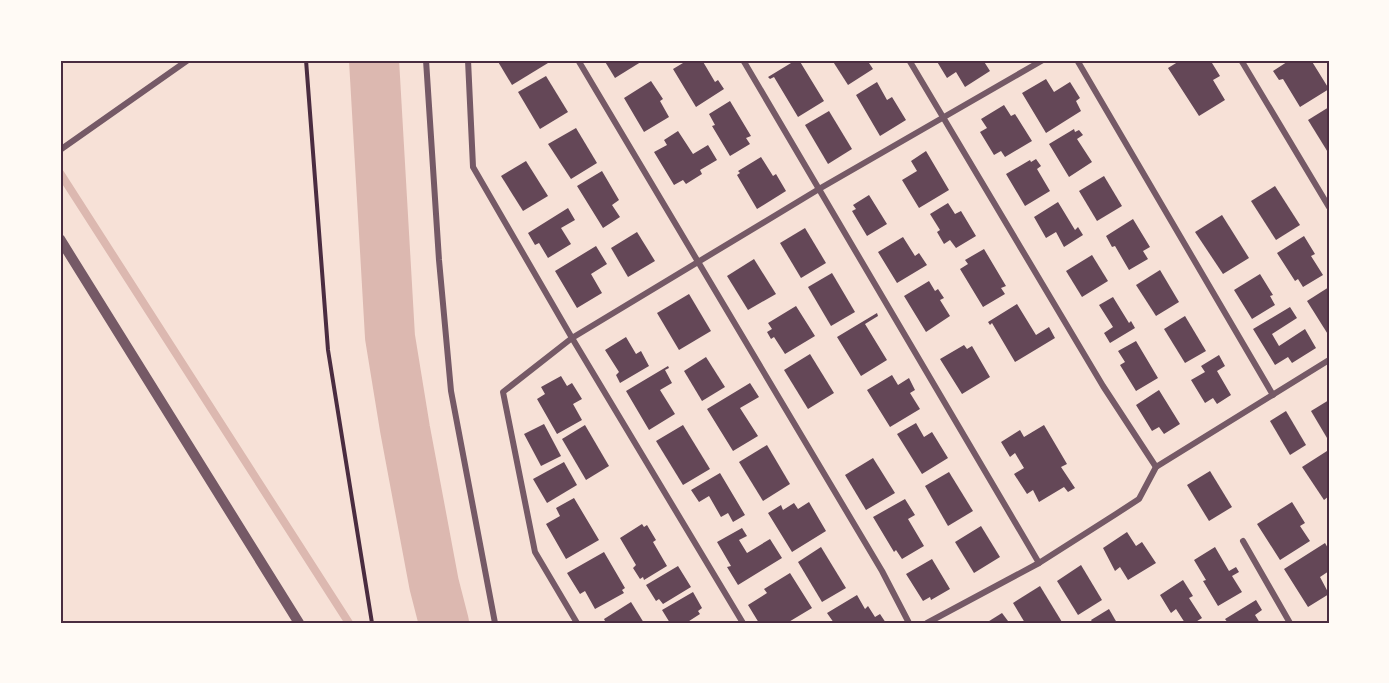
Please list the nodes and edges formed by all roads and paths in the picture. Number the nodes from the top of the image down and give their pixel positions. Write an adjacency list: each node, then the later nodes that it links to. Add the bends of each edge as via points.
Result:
1 (188, 60): 12 (street)
2 (306, 60): 24 (path, via 328,350)
3 (426, 60): 25 (street, via 451,391)
4 (468, 60): 17 (street, via 473,167)
5 (578, 60): 16 (street)
6 (743, 60): 13 (street)
7 (909, 60): 11 (street)
8 (1043, 60): 11 (street)
9 (1077, 60): 19 (street)
10 (1241, 60): 14 (street)
11 (943, 118): 13 (street); 20 (street)
12 (60, 150)
13 (819, 189): 16 (street); 22 (street)
14 (1329, 207)
15 (60, 239): 23 (street)
16 (697, 261): 17 (street); 28 (street)
17 (572, 338): 26 (street, via 502,392 535,552); 27 (street)
18 (1329, 360): 19 (street)
19 (1273, 395): 20 (street)
20 (1155, 467): 22 (street, via 1139,499)
21 (1243, 541): 30 (street)
22 (1039, 563): 29 (street)
23 (298, 623)
24 (372, 623)
25 (495, 623)
26 (578, 623)
27 (743, 623)
28 (909, 623)
29 (927, 623)
30 (1290, 623)

